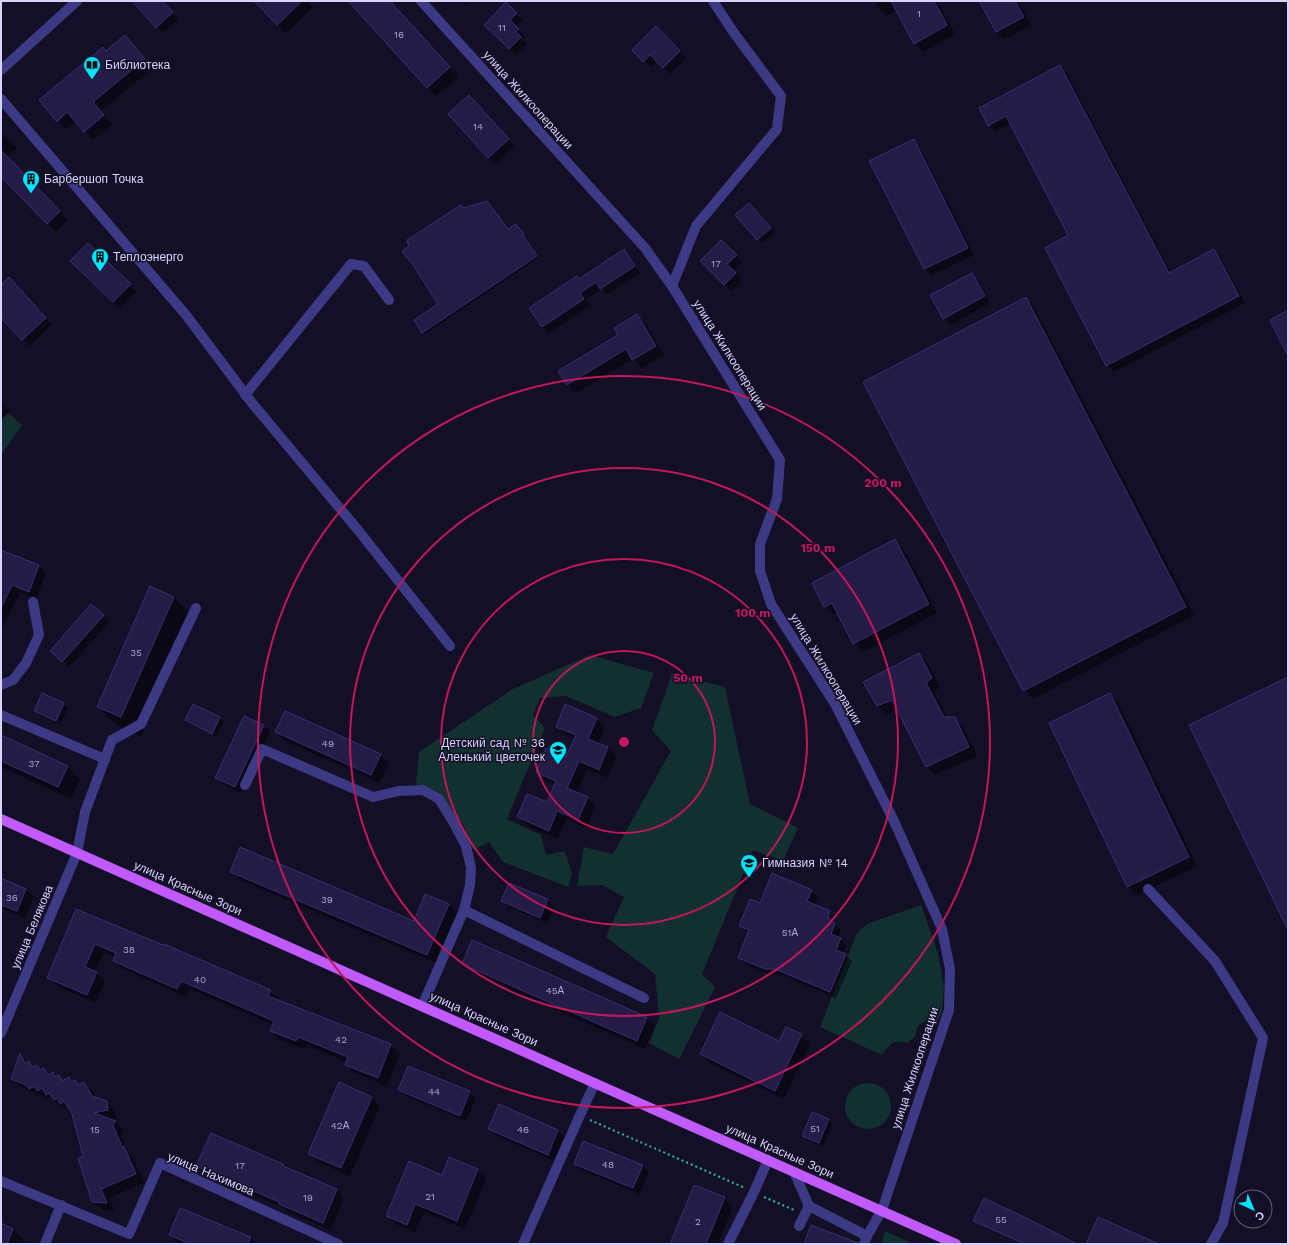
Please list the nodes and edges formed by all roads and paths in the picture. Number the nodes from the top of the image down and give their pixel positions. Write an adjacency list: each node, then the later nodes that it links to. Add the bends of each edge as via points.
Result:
1 (77, 1): 4 (street)
2 (420, 1): 6 (street, улица Жилкооперации, via 645,248)
3 (713, 1): 6 (street, via 781,96 777,129 696,226)
4 (1, 70)
5 (1, 99): 8 (street, via 186,315)
6 (672, 286): 31 (street, улица Жилкооперации, via 780,460 777,499 760,544 760,572 772,604 835,704 894,821 942,929 950,969 949,1010)
7 (389, 300): 8 (street, via 364,266 351,264)
8 (245, 395): 11 (street, via 358,530)
9 (33, 602): 12 (street, via 39,635 26,663 13,680)
10 (196, 608): 14 (street, улица Белякова, via 140,724 112,740)
11 (450, 646)
12 (1, 685)
13 (1, 715): 14 (street)
14 (105, 759): 17 (street, улица Белякова, via 85,812)
15 (245, 785): 19 (street, via 262,749 373,797 399,791 423,790 439,799 466,846 471,868)
16 (1, 819): 17 (main road, улица Красные Зори)
17 (77, 853): 21 (main road, улица Красные Зори); 22 (street, улица Белякова)
18 (1148, 889): 39 (street, via 1215,961 1262,1038 1223,1223)
19 (464, 910): 20 (street); 21 (street)
20 (644, 998)
21 (422, 1006): 23 (main road, улица Красные Зори)
22 (1, 1033)
23 (595, 1082): 24 (street); 25 (main road, улица Красные Зори)
24 (580, 1115): 28 (path); 36 (street)
25 (768, 1160): 26 (main road, улица Красные Зори); 28 (street)
26 (794, 1172): 30 (street); 31 (main road, улица Красные Зори)
27 (1, 1181): 29 (street, улица Нахимова)
28 (754, 1192): 30 (path); 37 (street)
29 (60, 1206): 34 (street); 35 (street, улица Нахимова, via 128,1234 160,1163)
30 (807, 1210): 32 (street); 33 (street)
31 (882, 1210): 33 (street, улица Жилкооперации); 38 (main road, улица Красные Зори)
32 (799, 1226)
33 (866, 1240)
34 (45, 1244)
35 (338, 1244)
36 (523, 1244)
37 (728, 1244)
38 (956, 1244)
39 (1211, 1244)

